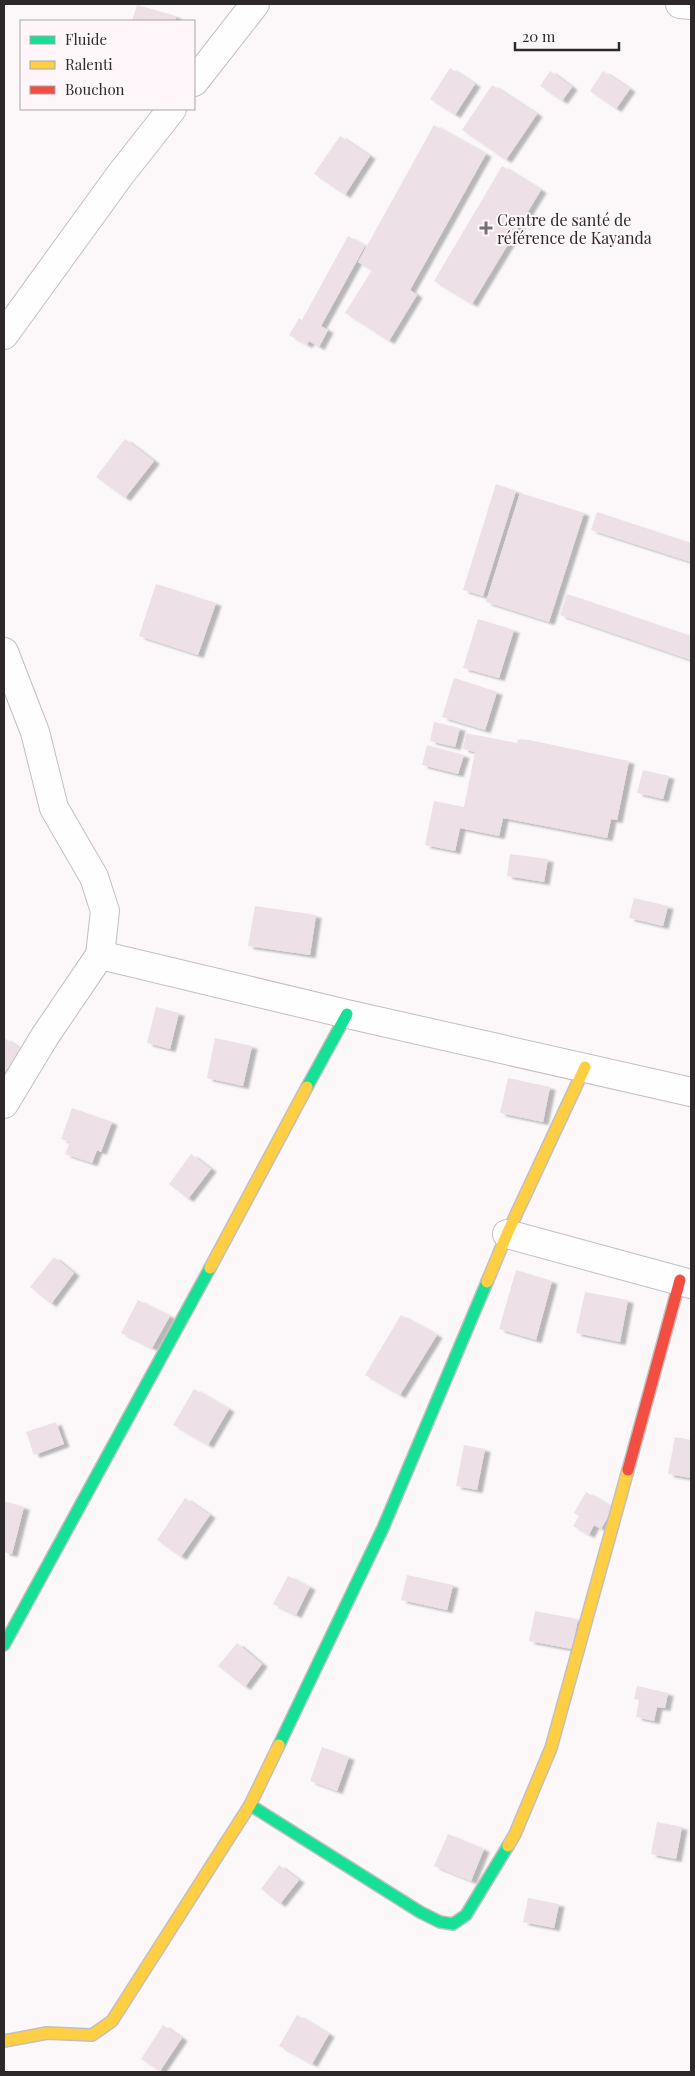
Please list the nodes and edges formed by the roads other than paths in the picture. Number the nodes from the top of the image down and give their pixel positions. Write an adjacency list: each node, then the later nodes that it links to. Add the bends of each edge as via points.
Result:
1 (256, 4): 4 (street)
2 (680, 4): 3 (street)
3 (691, 5)
4 (195, 81)
5 (171, 110): 6 (street)
6 (4, 335)
7 (4, 652): 8 (street, via 35,732 54,808 94,877 104,911)
8 (100, 955): 9 (street); 12 (street)
9 (347, 1014): 10 (street); 15 (street)
10 (584, 1067): 11 (street); 13 (street)
11 (691, 1092)
12 (4, 1104)
13 (507, 1234): 14 (street); 16 (street, via 384,1528)
14 (686, 1282): 16 (street, via 551,1748 515,1834 466,1915 453,1924 440,1922 420,1912)
15 (4, 1645)
16 (250, 1804): 17 (street, via 112,2020 92,2035 47,2034)
17 (4, 2041)

